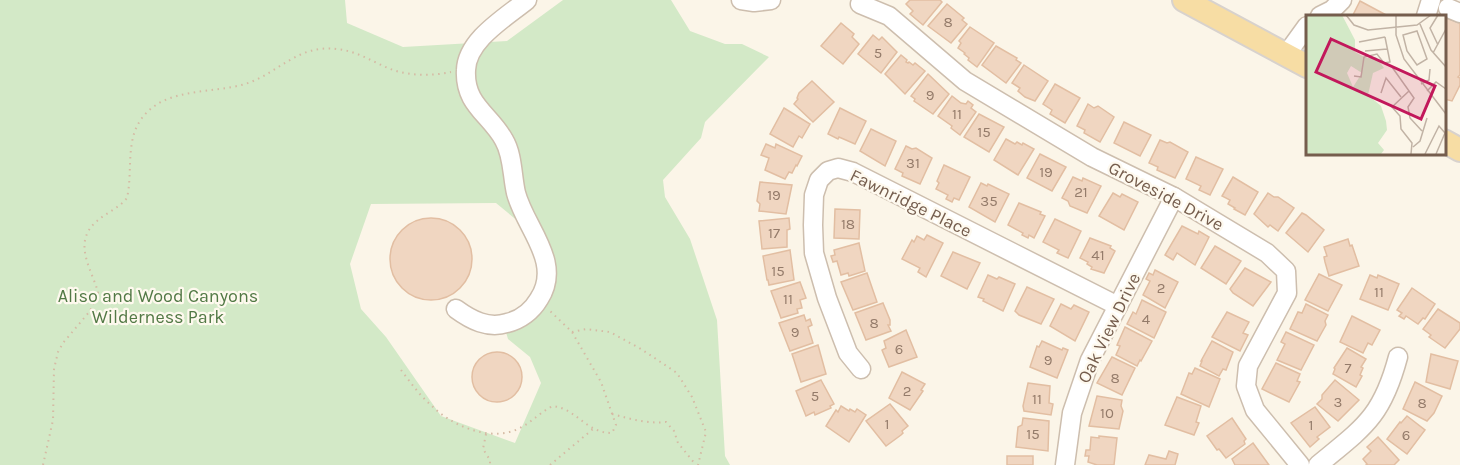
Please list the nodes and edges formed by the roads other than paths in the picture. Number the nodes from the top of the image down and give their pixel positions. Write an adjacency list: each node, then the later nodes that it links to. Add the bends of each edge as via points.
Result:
1 (527, 0): 17 (street, via 474,45 467,59 467,88 477,107 506,141 520,204 547,263 547,281 539,300 525,315 501,325 477,322)
2 (741, 0): 3 (street)
3 (771, 0)
4 (1184, 0): 11 (main road)
5 (1342, 0): 8 (street)
6 (1431, 0): 9 (street)
7 (860, 4): 15 (street, Groveside Drive, via 889,16 974,86 1092,157)
8 (1322, 15)
9 (1426, 15)
10 (1306, 27): 11 (street)
11 (1286, 55): 12 (main road)
12 (1306, 65)
13 (1445, 142): 14 (main road)
14 (1460, 150)
15 (1174, 197): 16 (street, Oak View Drive); 21 (street, Groveside Drive, via 1267,253 1286,271 1287,293 1248,366 1246,386 1255,410)
16 (1118, 306): 19 (street, Fawnridge Place, via 838,168 819,180 814,195 814,253 845,344); 20 (street, Oak View Drive, via 1080,384)
17 (456, 309)
18 (1398, 357): 22 (street, via 1380,407 1367,424)
19 (861, 369)
20 (1065, 465)
21 (1300, 465)
22 (1318, 465)

